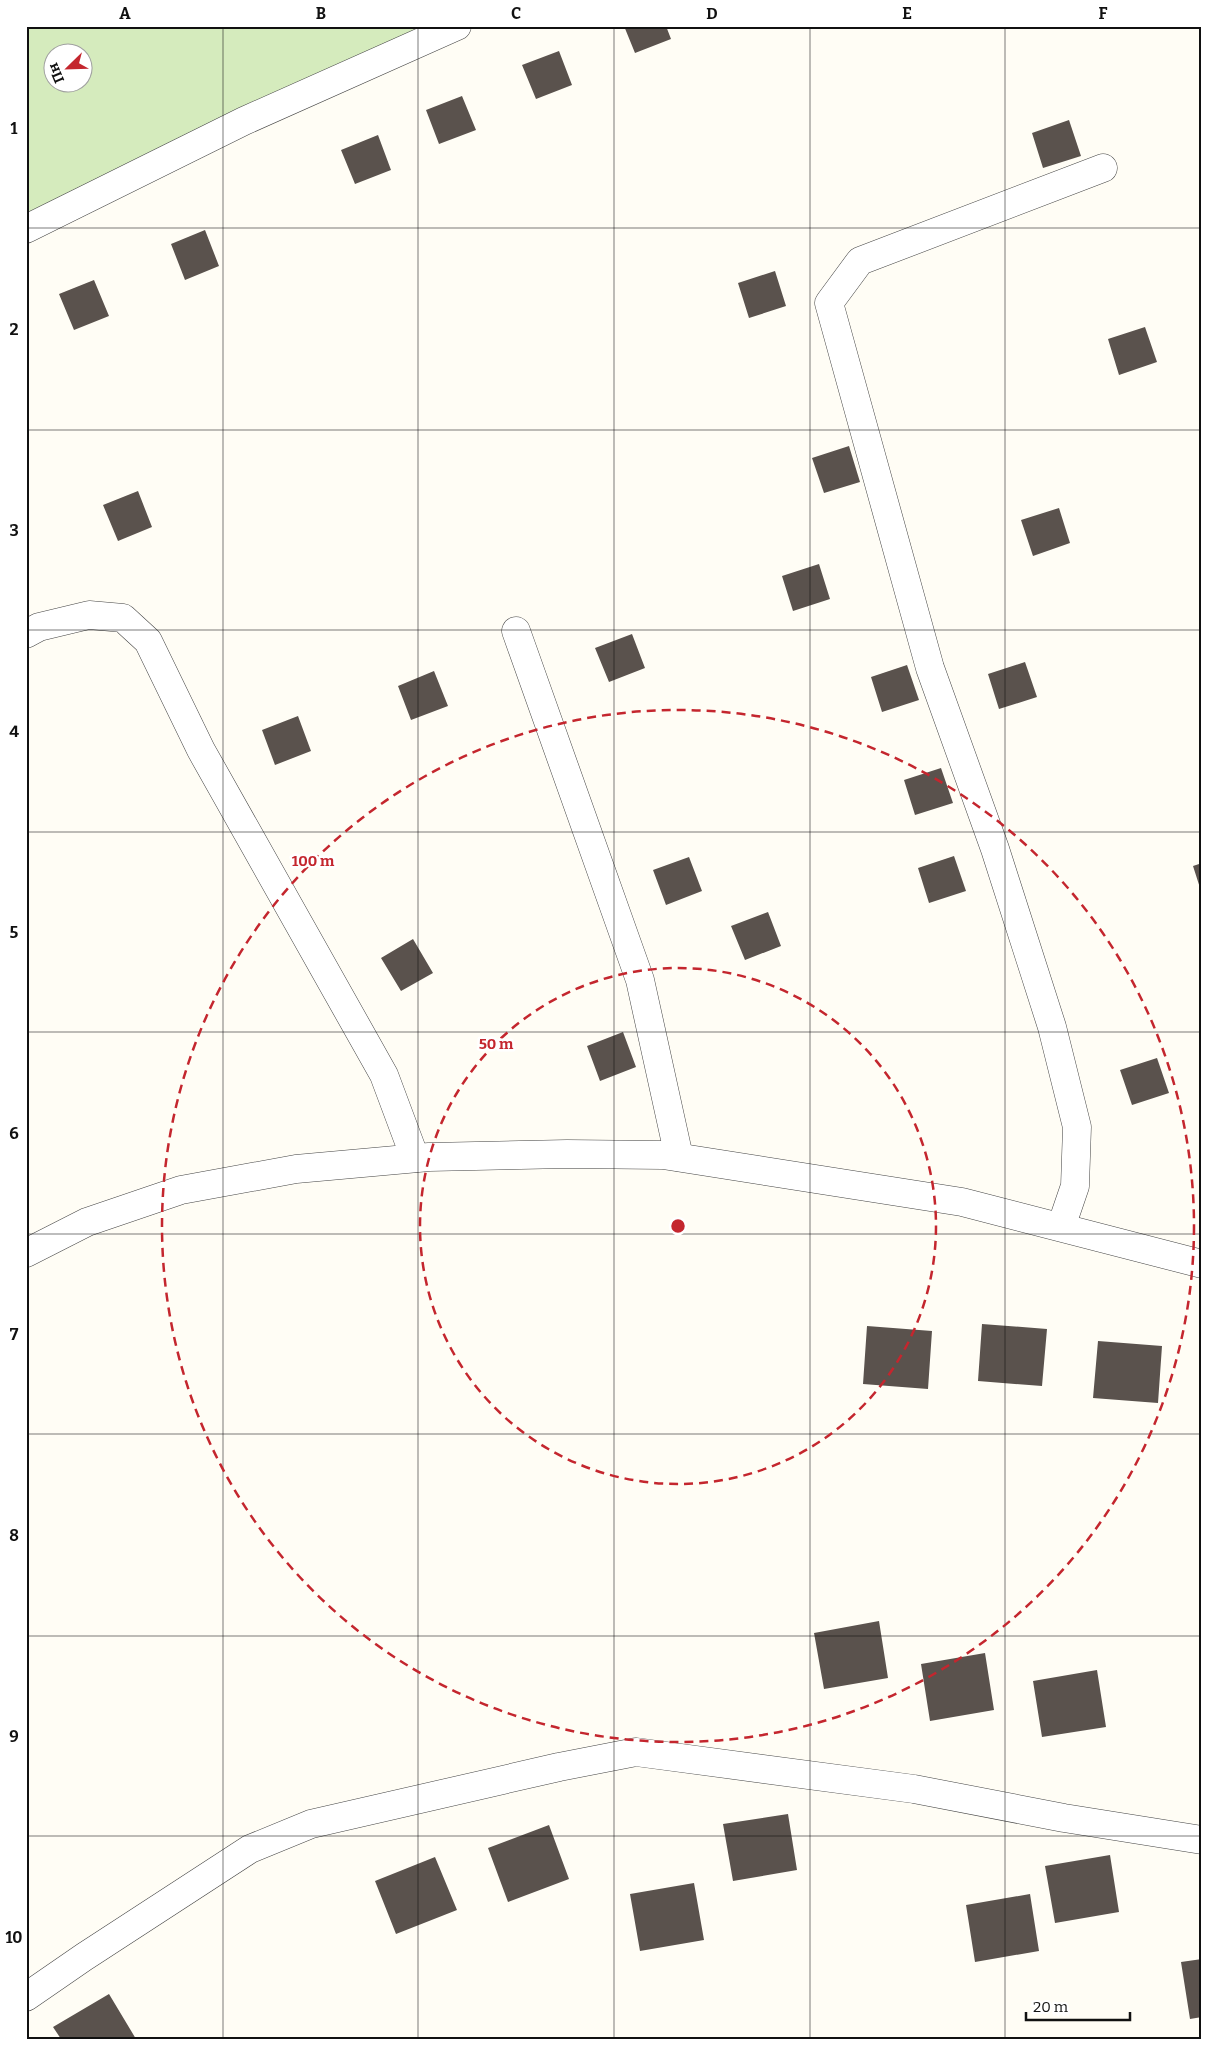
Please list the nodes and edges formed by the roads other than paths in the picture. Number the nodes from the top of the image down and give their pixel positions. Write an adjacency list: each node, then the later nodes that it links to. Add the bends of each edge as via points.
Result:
1 (457, 26): 3 (street, via 244,121)
2 (1103, 168): 8 (street, via 860,261 829,303 930,668 995,850 1052,1027 1077,1127 1075,1186)
3 (26, 229)
4 (516, 631): 6 (street, via 640,980)
5 (26, 634): 7 (street, via 39,627 89,615 123,618 148,641 201,750 384,1075)
6 (679, 1156): 7 (street, via 567,1154); 8 (street, via 962,1202)
7 (415, 1158): 9 (street, via 296,1169 181,1190 87,1222)
8 (1061, 1227): 10 (street)
9 (26, 1253)
10 (1202, 1264)
11 (1202, 1840): 12 (street, via 914,1789 636,1752 311,1824 250,1849)
12 (26, 1997)

